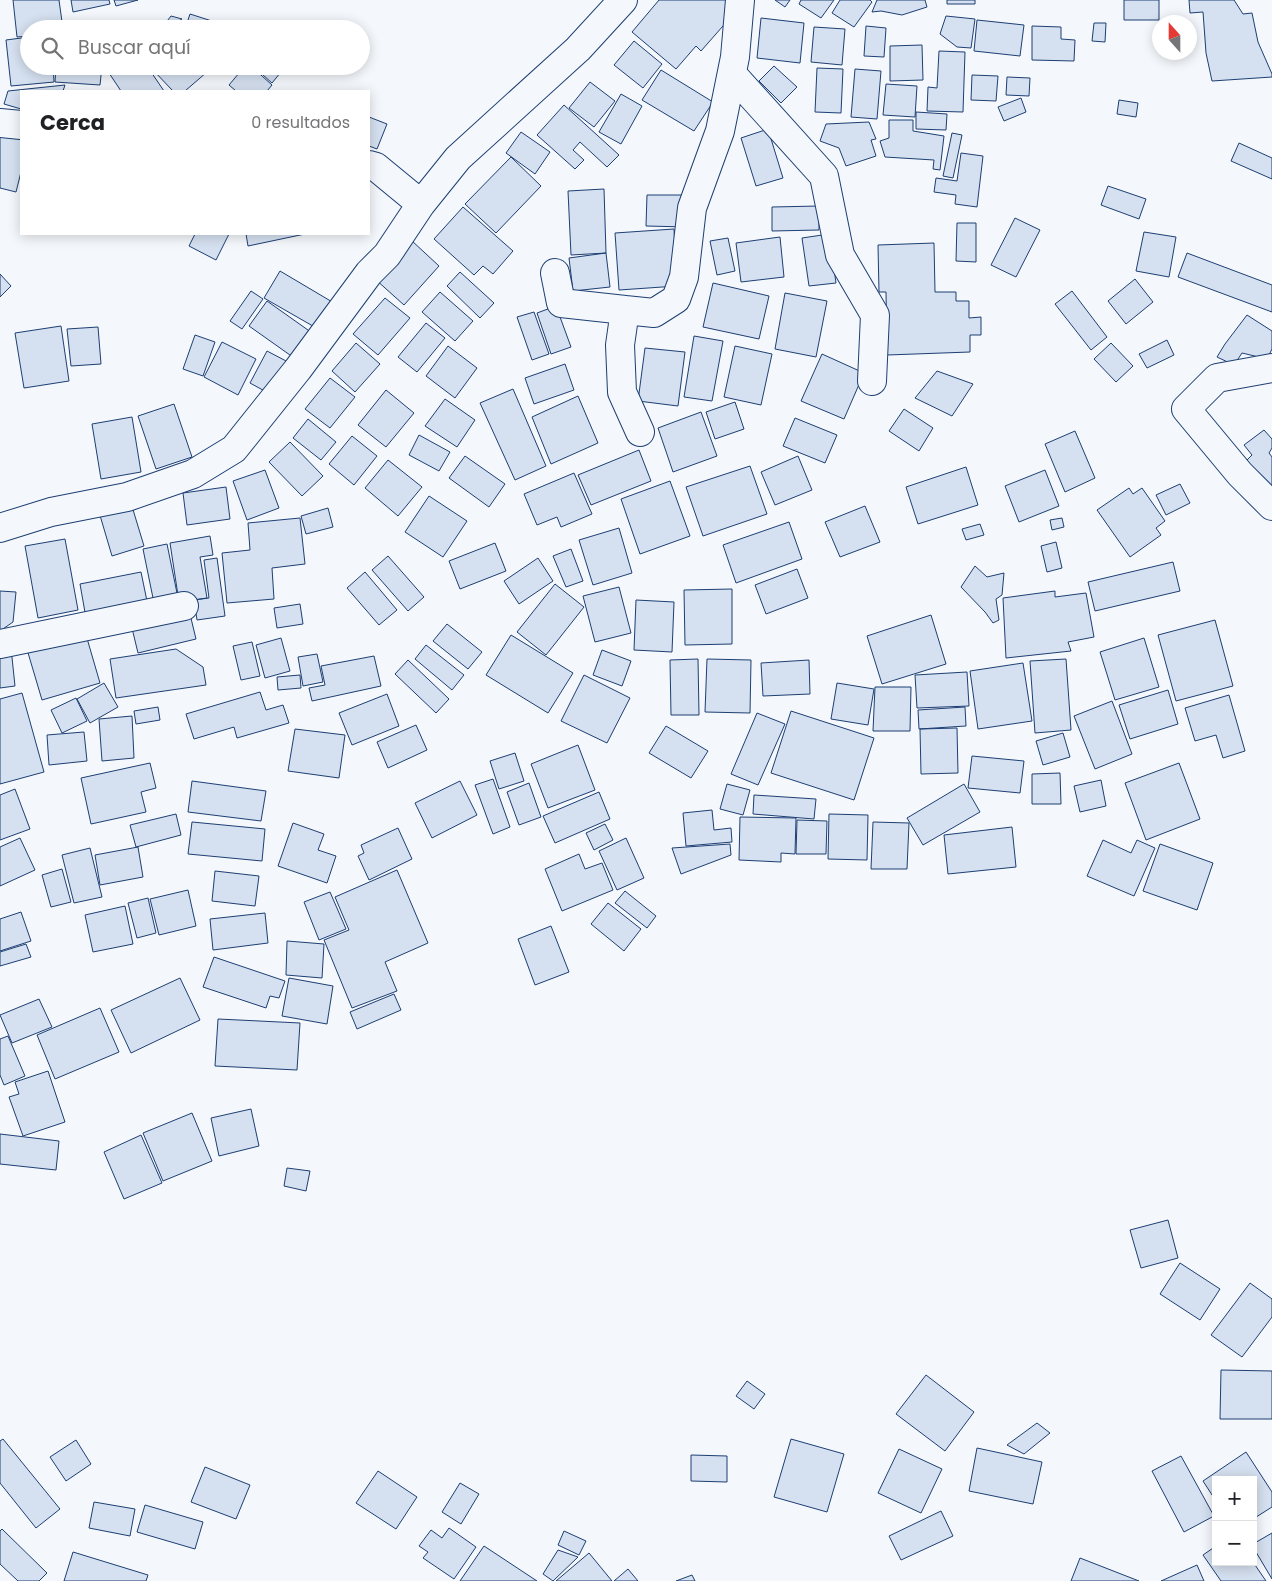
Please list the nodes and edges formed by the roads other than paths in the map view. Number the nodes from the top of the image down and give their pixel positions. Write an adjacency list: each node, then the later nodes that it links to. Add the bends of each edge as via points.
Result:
1 (623, 0): 7 (street, via 578,49 458,158)
2 (740, 0): 3 (street)
3 (732, 74): 9 (street, via 720,131 692,208 684,277 676,299 654,313); 11 (street, via 824,176 840,255 876,315)
4 (0, 124): 5 (street)
5 (20, 125)
6 (370, 165): 7 (street)
7 (421, 204): 14 (street, via 387,255 369,273 234,449 193,474 128,497 51,512)
8 (555, 273): 9 (street, via 561,303)
9 (625, 310): 12 (street, via 620,345 622,392)
10 (1272, 368): 13 (street, via 1217,378 1186,409 1240,474)
11 (872, 381)
12 (640, 432)
13 (1272, 506)
14 (0, 528)
15 (184, 606): 16 (street)
16 (0, 644)

